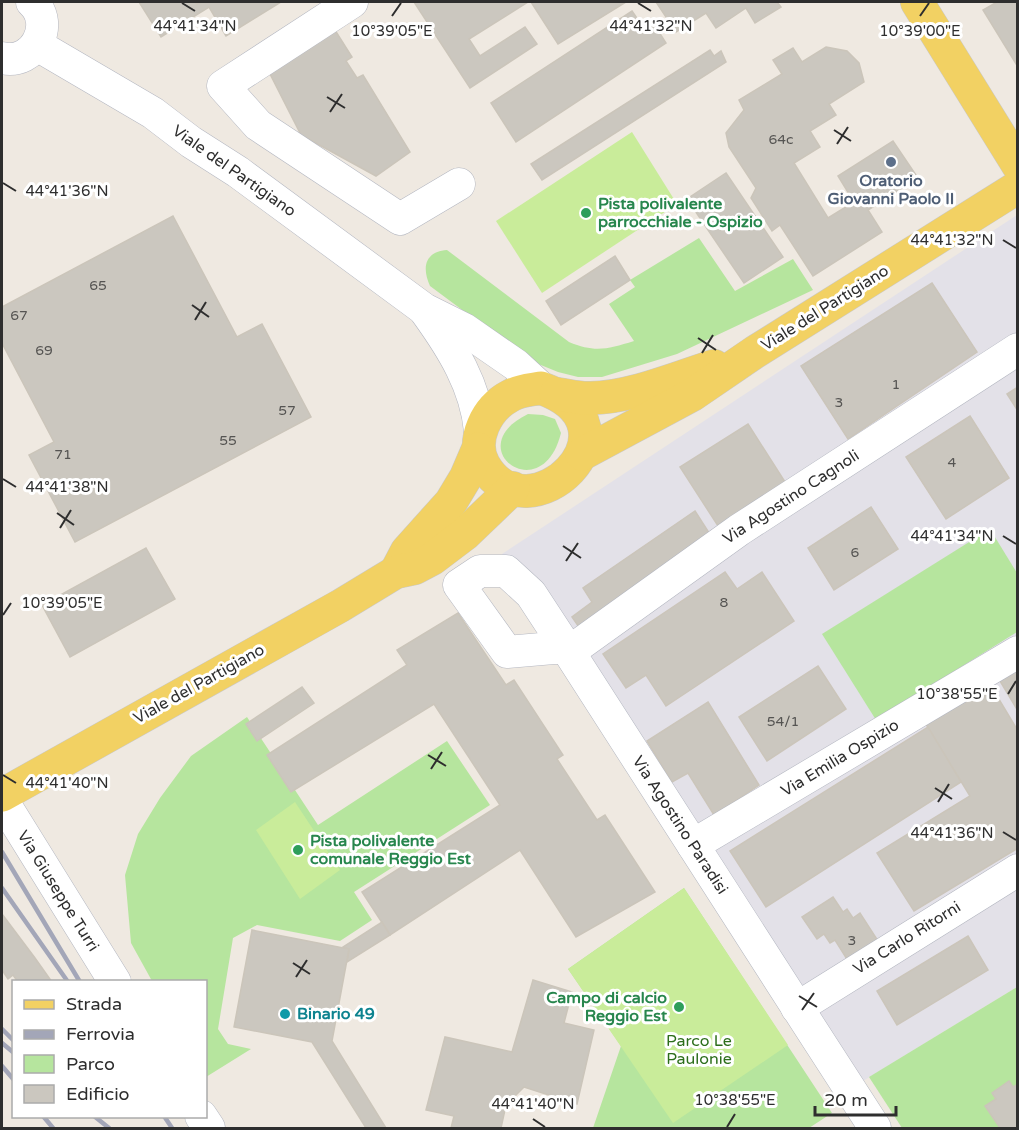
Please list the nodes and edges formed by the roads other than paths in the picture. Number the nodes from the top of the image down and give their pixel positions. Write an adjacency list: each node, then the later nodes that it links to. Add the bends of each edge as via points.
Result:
1 (32, 2): 4 (street, via 43,26)
2 (352, 2): 7 (street, via 223,86 258,125 400,219)
3 (917, 2): 6 (main road)
4 (37, 45): 5 (street, via 18,58); 9 (street, Viale del Partigiano, via 153,112)
5 (2, 58)
6 (1013, 148)
7 (459, 184)
8 (1017, 188): 11 (main road, Viale del Partigiano)
9 (424, 309): 12 (street, Viale del Partigiano, via 464,329); 13 (street, Viale del Partigiano, via 463,370 478,412)
10 (1017, 349): 17 (street, Via Agostino Cagnoli, via 740,530)
11 (755, 352): 12 (main road, Viale del Partigiano, via 629,392 587,398); 14 (main road, Viale del Partigiano, via 692,395)
12 (548, 391): 13 (main road, Viale del Partigiano, via 524,390 497,405); 14 (main road, Viale del Partigiano, via 577,412 585,440)
13 (479, 440): 15 (main road, Viale del Partigiano, via 482,462 489,473); 16 (main road, Viale del Partigiano, via 466,477 451,502 407,551)
14 (582, 454): 15 (main road, Viale del Partigiano, via 573,469 545,488)
15 (513, 488): 16 (main road, Viale del Partigiano, via 432,559)
16 (396, 572): 19 (main road, Viale del Partigiano)
17 (567, 649): 17 (street, Via Agostino Paradisi, via 531,594 506,571 480,571 459,585 507,652); 21 (street, Via Agostino Paradisi)
18 (1017, 652): 21 (street, Via Emilia Ospizio)
19 (2, 795)
20 (2, 800): 23 (street, Via Giuseppe Turri)
21 (693, 845): 24 (street, Via Agostino Paradisi)
22 (1017, 870): 24 (street, Via Carlo Ritorni)
23 (114, 980)
24 (797, 1008): 25 (street, Via Agostino Paradisi)
25 (875, 1128)

